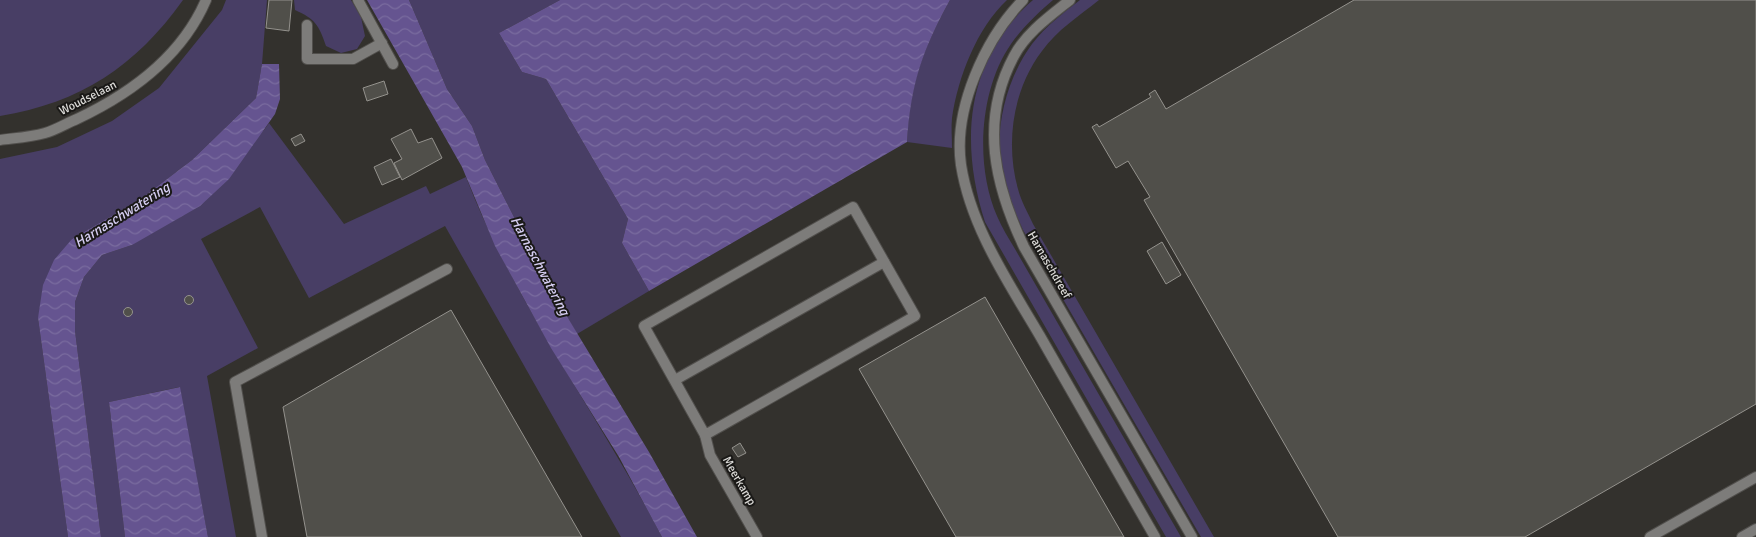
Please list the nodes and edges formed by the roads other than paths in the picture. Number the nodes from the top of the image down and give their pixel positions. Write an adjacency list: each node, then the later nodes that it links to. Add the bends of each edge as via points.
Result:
1 (206, 0): 8 (street, Woudselaan, via 186,34 164,61 135,86 108,104 46,133)
2 (358, 0): 6 (street)
3 (1023, 0): 17 (street, via 990,42 976,72 960,131 961,164 967,194 995,258)
4 (1070, 0): 18 (street, Harnaschdreef, via 1032,33 1014,56 1000,96 993,132 996,174 1008,214 1024,247)
5 (307, 25): 6 (street, via 307,59 353,59)
6 (382, 43): 7 (street)
7 (393, 64)
8 (0, 140)
9 (884, 262): 11 (street); 11 (street, Meerkamp, via 853,207 844,212 644,326); 12 (street, via 915,316)
10 (447, 269): 15 (street, via 235,382)
11 (675, 380): 12 (street, Meerkamp)
12 (706, 434): 16 (street, Meerkamp, via 710,455)
13 (1756, 478): 19 (street)
14 (1756, 529): 20 (street)
15 (262, 537)
16 (757, 537)
17 (1155, 537)
18 (1192, 537)
19 (1650, 537)
20 (1742, 537)

